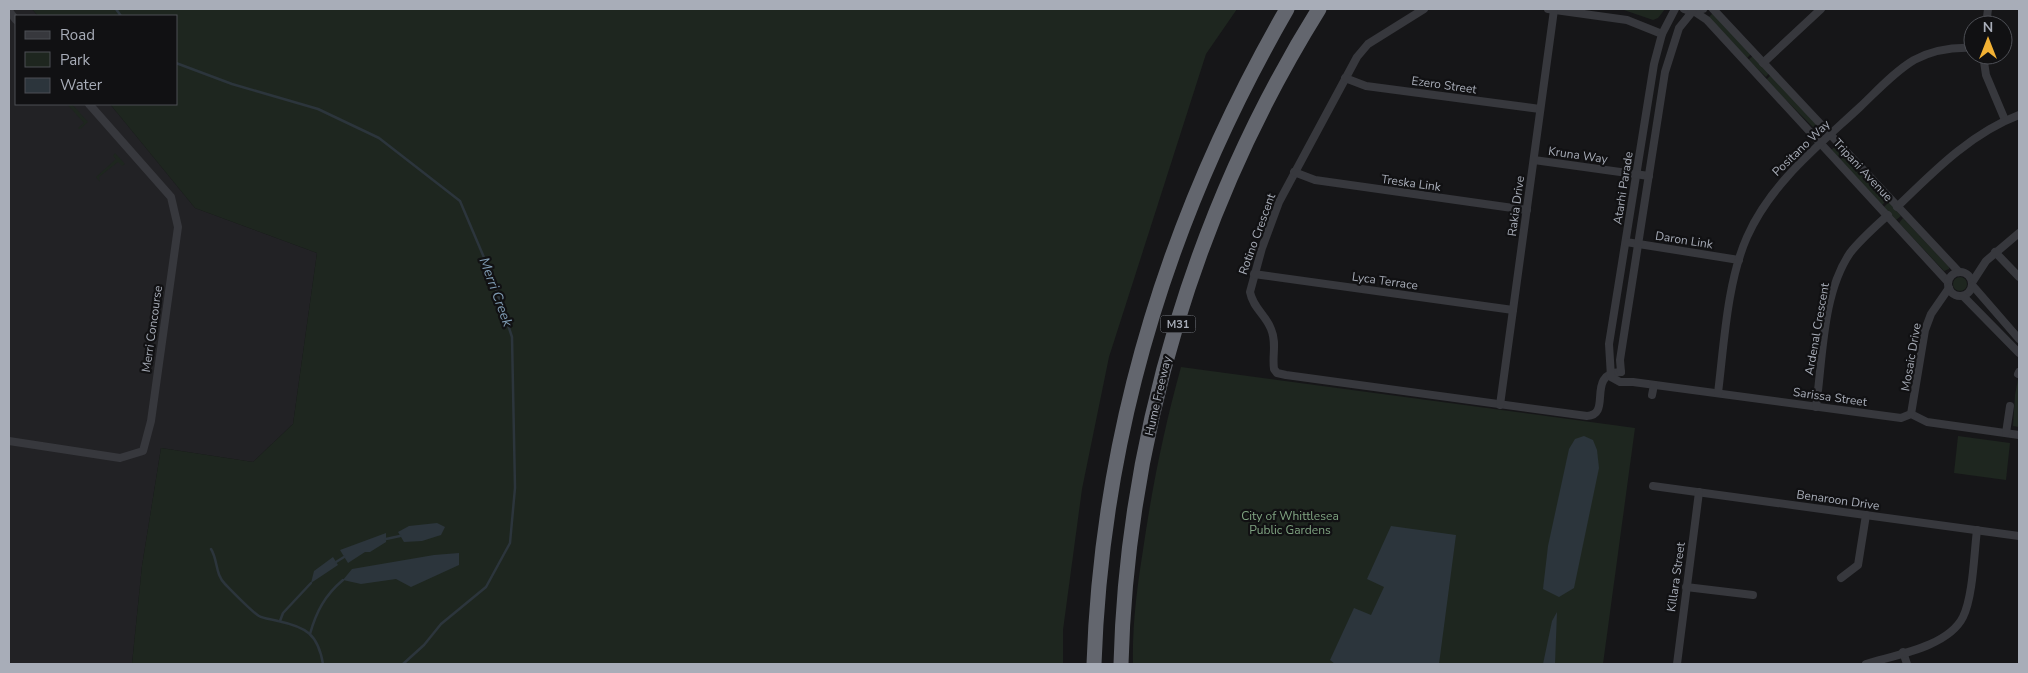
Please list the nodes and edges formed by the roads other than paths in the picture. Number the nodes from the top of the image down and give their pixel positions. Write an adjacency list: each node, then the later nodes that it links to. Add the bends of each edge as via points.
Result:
1 (1287, 9): 66 (highway, M31, via 1211,155 1152,312 1122,425 1112,481 1098,584)
2 (1319, 9): 67 (highway, Hume Freeway / M31, via 1271,94 1226,190 1168,353 1142,467 1132,529)
3 (1424, 9): 14 (street, Rotino Crescent, via 1364,48)
4 (1551, 9): 10 (street, via 1627,20); 16 (street, Rakia Drive)
5 (1675, 9): 10 (street, Atarhi Parade)
6 (1703, 9): 9 (street)
7 (1713, 9): 12 (street, Tripani Avenue)
8 (1821, 9): 12 (street)
9 (1690, 11): 20 (street, Tripani Avenue, via 1707,20); 24 (street, Atarhi Parade, via 1679,28 1668,60)
10 (1662, 34): 23 (street, Atarhi Parade)
11 (1963, 48): 19 (street, Positano Way, via 1945,49 1915,60)
12 (1763, 63): 19 (street, Tripani Avenue)
13 (1984, 65): 18 (street, via 1986,76)
14 (1345, 78): 16 (street, Ezero Street, via 1366,86); 22 (street, Rotino Crescent)
15 (90, 105): 56 (street, Merri Concourse, via 171,197 178,227 151,421 143,451 120,458)
16 (1540, 109): 21 (street, Rakia Drive)
17 (2019, 115): 18 (street)
18 (2006, 120): 25 (street, via 1964,146)
19 (1829, 135): 20 (street, Positano Way); 25 (street, Tripani Avenue)
20 (1822, 143): 27 (street, Tripani Avenue); 32 (street, Positano Way, via 1776,188 1755,220)
21 (1534, 160): 23 (street, Kruna Way); 26 (street, Rakia Drive)
22 (1294, 172): 26 (street, Treska Link, via 1315,180); 35 (street, Rotino Crescent, via 1274,213)
23 (1636, 174): 24 (street, Kruna Way); 29 (street, Atarhi Parade)
24 (1649, 176): 30 (street, Atarhi Parade)
25 (1897, 207): 34 (street, Tripani Avenue)
26 (1527, 210): 41 (street, Rakia Drive)
27 (1888, 215): 38 (street, Tripani Avenue); 52 (street, Ardenal Crescent, via 1851,252 1838,276 1830,304)
28 (2019, 233): 31 (street)
29 (1626, 242): 30 (street, Daron Link); 45 (street, Atarhi Parade, via 1608,352)
30 (1639, 244): 32 (street, Daron Link); 44 (street, Atarhi Parade)
31 (1995, 252): 33 (street); 36 (street)
32 (1739, 260): 48 (street, Positano Way)
33 (1986, 261): 34 (street); 37 (street)
34 (1961, 272): 37 (street); 38 (street, via 1952,276)
35 (1254, 274): 41 (street, Lyca Terrace); 50 (street, Rotino Crescent, via 1251,298 1273,334 1273,366 1277,373)
36 (2019, 278)
37 (1973, 284): 39 (street, via 1969,293); 42 (street)
38 (1948, 285): 39 (street); 40 (street, Mosaic Drive)
39 (1959, 296): 40 (street); 43 (street)
40 (1937, 306): 53 (street, Mosaic Drive, via 1925,330)
41 (1513, 310): 50 (street, Rakia Drive)
42 (2019, 339)
43 (2019, 353)
44 (1621, 372): 45 (street); 46 (street)
45 (1611, 376): 46 (street, Sarissa Street, via 1625,383); 50 (street, Rotino Crescent, via 1593,415)
46 (1633, 382): 47 (street, Sarissa Street)
47 (1654, 385): 48 (street, Sarissa Street); 49 (street)
48 (1718, 393): 52 (street, Sarissa Street)
49 (1652, 395)
50 (1500, 405)
51 (2010, 406): 54 (street)
52 (1816, 407): 53 (street, Sarissa Street, via 1902,418)
53 (1911, 414): 54 (street, Sarissa Street, via 1925,422)
54 (2006, 433): 55 (street, Sarissa Street)
55 (2019, 435)
56 (9, 441)
57 (1653, 486): 58 (street, Benaroon Drive)
58 (1699, 492): 59 (street, Benaroon Drive); 63 (street, Killara Street)
59 (1866, 515): 60 (street, Benaroon Drive); 62 (street, via 1858,565)
60 (1978, 530): 61 (street, Benaroon Drive); 65 (street, via 1963,618 1945,637)
61 (2019, 536)
62 (1841, 578)
63 (1686, 587): 64 (street); 68 (street, Killara Street)
64 (1753, 595)
65 (1904, 652): 69 (street); 70 (street)
66 (1094, 664)
67 (1121, 664)
68 (1677, 664)
69 (1866, 664)
70 (1907, 664)

